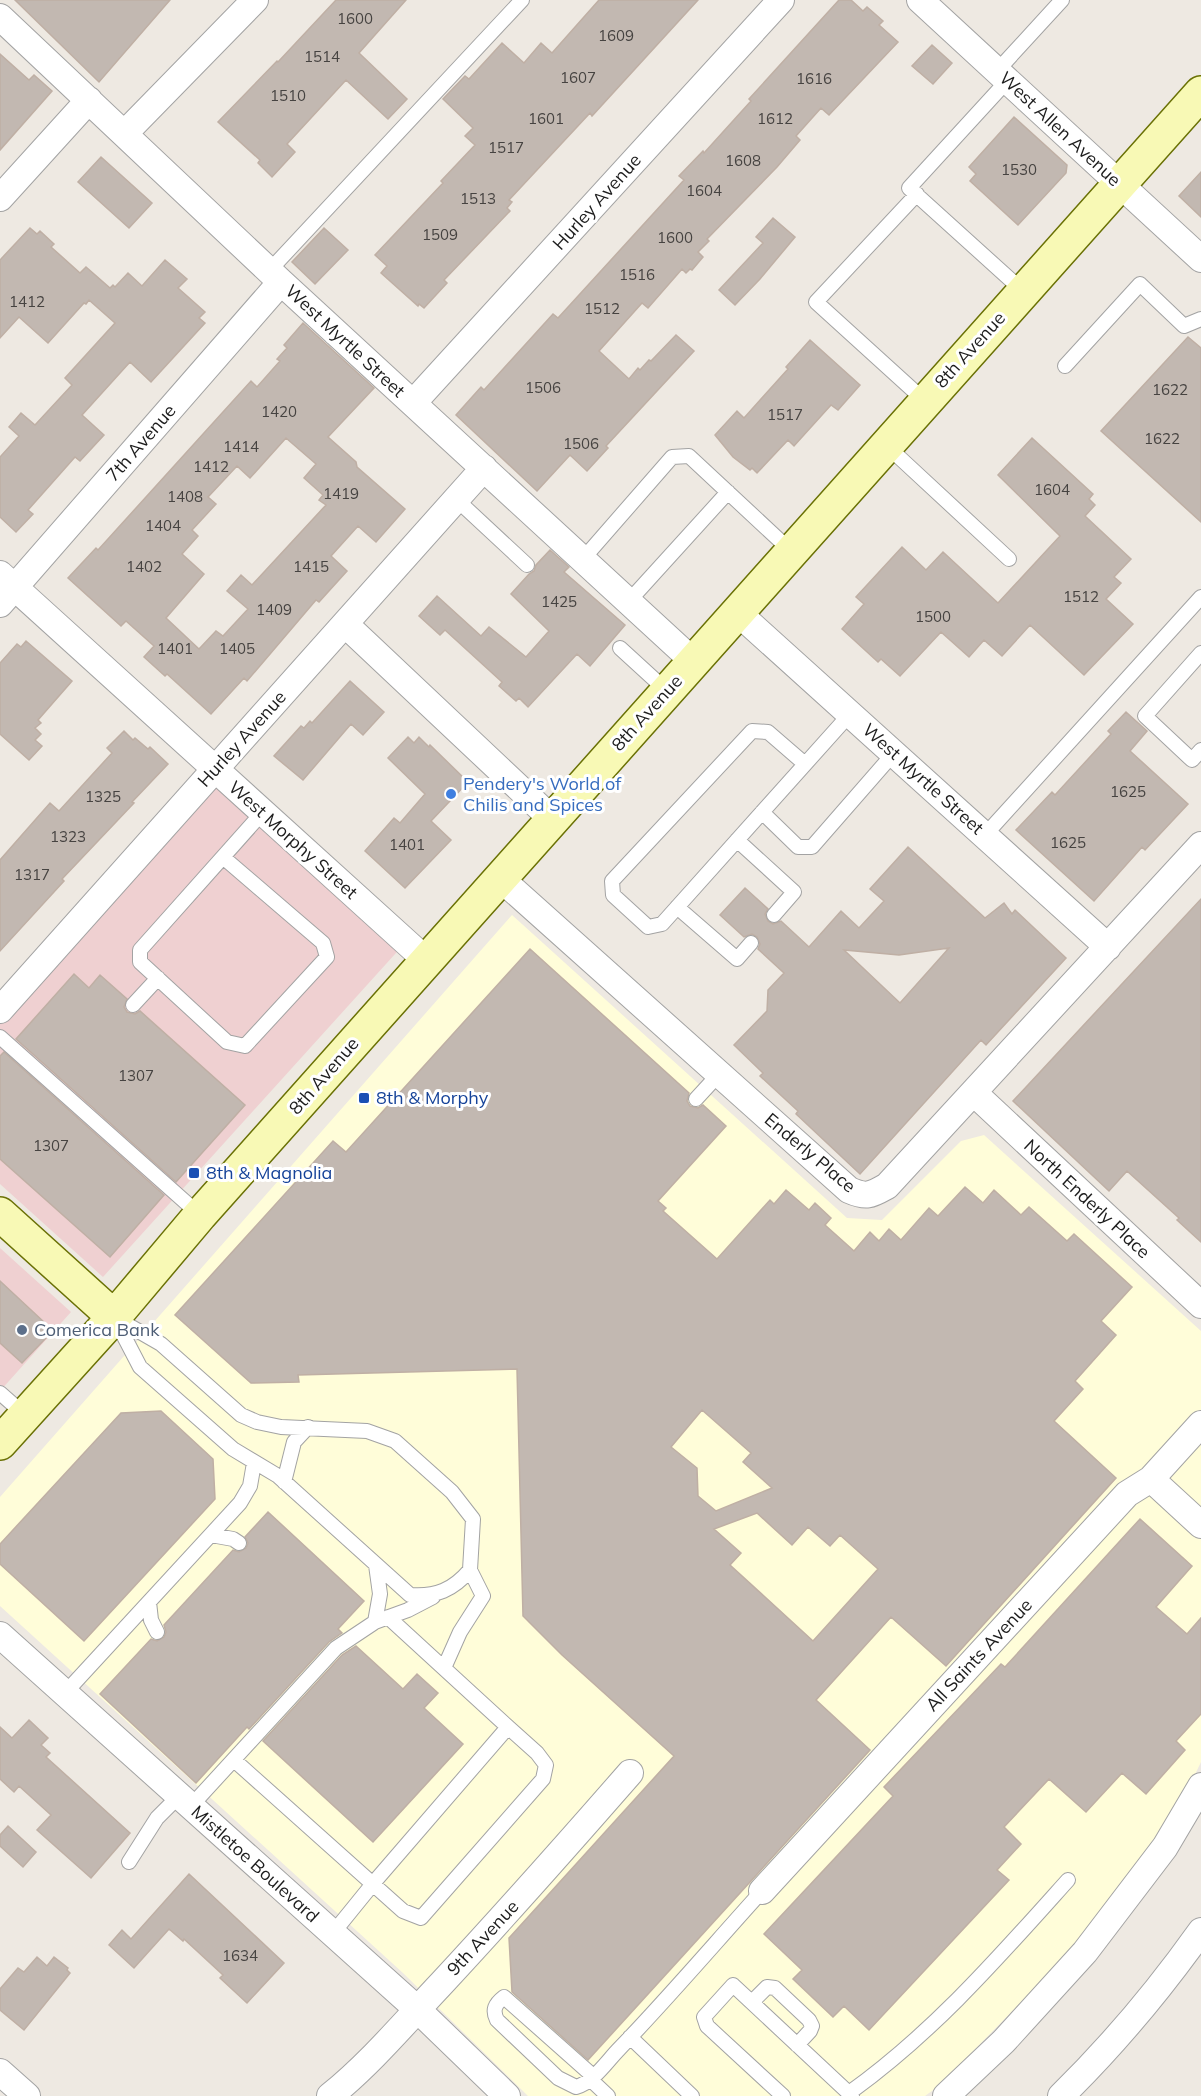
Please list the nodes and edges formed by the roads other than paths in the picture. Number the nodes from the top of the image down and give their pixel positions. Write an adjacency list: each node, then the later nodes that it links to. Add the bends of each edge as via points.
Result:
1 (255, 0): 10 (street)
2 (522, 0): 15 (lane)
3 (781, 0): 20 (street, Hurley Avenue)
4 (920, 0): 7 (street, West Allen Avenue)
5 (1062, 0): 7 (lane)
6 (0, 17): 9 (street, West Myrtle Street)
7 (1002, 76): 11 (street, West Allen Avenue); 12 (lane, via 909,188)
8 (1201, 93): 11 (main road, 8th Avenue)
9 (89, 100): 10 (street, West Myrtle Street); 13 (street)
10 (125, 133): 15 (street, West Myrtle Street)
11 (1119, 183): 14 (street, West Allen Avenue); 16 (main road, 8th Avenue)
12 (917, 194): 16 (lane); 19 (lane, via 816,302)
13 (0, 198)
14 (1201, 259)
15 (275, 277): 20 (street, West Myrtle Street); 29 (street, 7th Avenue)
16 (1023, 291): 19 (main road, 8th Avenue)
17 (1201, 319): 18 (lane, via 1184,326 1140,284)
18 (1065, 366)
19 (925, 401): 21 (main road, 8th Avenue)
20 (413, 403): 22 (street, West Myrtle Street)
21 (886, 445): 25 (main road, 8th Avenue); 26 (lane)
22 (484, 468): 24 (street, Hurley Avenue); 27 (street, West Myrtle Street)
23 (728, 492): 25 (lane); 27 (lane, via 689,456 672,457); 31 (lane)
24 (456, 500): 28 (lane); 33 (street, Hurley Avenue)
25 (791, 551): 32 (main road, 8th Avenue)
26 (1009, 559)
27 (583, 560): 31 (street, West Myrtle Street)
28 (526, 565)
29 (5, 589): 42 (street, West Morphy Street)
30 (1201, 597): 46 (lane)
31 (629, 602): 36 (street, West Myrtle Street)
32 (737, 612): 36 (main road, 8th Avenue); 38 (street, West Myrtle Street)
33 (345, 624): 42 (street, Hurley Avenue); 45 (street)
34 (620, 648): 37 (lane)
35 (1201, 653): 39 (lane, via 1145,717 1192,760)
36 (693, 661): 37 (main road, 8th Avenue)
37 (667, 691): 45 (main road, 8th Avenue)
38 (850, 714): 40 (street, West Myrtle Street); 41 (lane)
39 (1201, 750)
40 (894, 753): 44 (lane, via 812,847 798,847); 46 (street, West Myrtle Street)
41 (805, 764): 44 (lane); 51 (lane, via 768,732 752,731 612,881 613,895 648,927 662,924)
42 (216, 769): 43 (street, West Morphy Street); 58 (street, Hurley Avenue)
43 (263, 812): 49 (lane); 55 (street, West Morphy Street)
44 (762, 812): 47 (lane)
45 (552, 819): 50 (main road, 8th Avenue)
46 (985, 835): 54 (street, West Myrtle Street)
47 (737, 840): 51 (lane); 52 (lane, via 794,892)
48 (1201, 845): 54 (street, Enderly Place)
49 (224, 858): 56 (lane, via 140,950 140,962); 56 (lane, via 323,943 327,957 245,1046 227,1042)
50 (500, 878): 55 (main road, 8th Avenue); 60 (street, Enderly Place)
51 (677, 907): 53 (lane, via 737,959)
52 (774, 915)
53 (751, 943)
54 (1108, 947): 61 (street, Enderly Place)
55 (427, 961): 63 (main road, 8th Avenue)
56 (158, 978): 57 (lane)
57 (133, 1005)
58 (0, 1010)
59 (0, 1037): 63 (lane, via 25,1052)
60 (719, 1074): 61 (street, Enderly Place, via 849,1190 862,1196 887,1186); 62 (lane)
61 (974, 1093): 65 (street, North Enderly Place)
62 (696, 1099)
63 (200, 1215): 66 (main road, 8th Avenue)
64 (2, 1221): 66 (main road)
65 (1201, 1305)
66 (114, 1317): 68 (main road, 8th Avenue); 70 (lane, via 161,1344 241,1415 282,1427); 72 (lane, via 140,1367)
67 (0, 1393): 68 (lane)
68 (25, 1415): 71 (main road, 8th Avenue)
69 (1201, 1424): 73 (street, All Saints Avenue)
70 (308, 1427): 74 (lane, via 294,1442); 79 (lane, via 367,1431 395,1441 452,1492 473,1519)
71 (0, 1443)
72 (254, 1463): 74 (lane); 76 (lane, via 250,1485 240,1503)
73 (1150, 1479): 75 (street); 96 (street, All Saints Avenue, via 1127,1494)
74 (284, 1482): 78 (lane)
75 (1201, 1525)
76 (211, 1535): 77 (lane); 81 (lane)
77 (239, 1543)
78 (376, 1565): 80 (lane, via 410,1595 428,1596); 83 (lane, via 380,1594)
79 (470, 1570): 80 (lane); 86 (lane, via 483,1596 460,1632)
80 (448, 1589): 82 (lane)
81 (149, 1602): 84 (lane); 87 (lane)
82 (388, 1617): 83 (lane); 86 (lane)
83 (375, 1622): 89 (lane, via 336,1648 285,1695)
84 (157, 1632)
85 (0, 1635): 87 (street, Mistletoe Boulevard)
86 (444, 1668): 88 (lane)
87 (65, 1693): 92 (street, Mistletoe Boulevard)
88 (508, 1727): 95 (lane); 95 (lane, via 546,1765 543,1779 448,1889 421,1918 403,1911)
89 (234, 1760): 92 (lane); 95 (lane)
90 (630, 1773): 100 (street, 9th Avenue)
91 (1201, 1785): 112 (street, via 1165,1847 1085,1952 1004,2041)
92 (185, 1801): 93 (lane, via 157,1818); 98 (street, Mistletoe Boulevard)
93 (129, 1863)
94 (1068, 1880): 105 (lane, via 967,1992)
95 (372, 1884): 98 (lane)
96 (762, 1891): 101 (lane)
97 (1201, 1931): 113 (street, via 1159,1988)
98 (333, 1933): 100 (street, Mistletoe Boulevard)
99 (752, 2002): 102 (lane); 102 (lane, via 767,1987 775,1988 812,2025); 111 (lane, via 733,1985 704,2017 707,2026)
100 (417, 2009): 107 (street, 9th Avenue); 108 (street, Mistletoe Boulevard)
101 (630, 2037): 104 (lane); 110 (lane)
102 (798, 2045): 105 (lane)
103 (0, 2072): 106 (street)
104 (591, 2078): 104 (lane, via 576,2087 558,2078 496,2020 494,2007 498,2001 504,1997); 109 (lane)
105 (850, 2095)
106 (27, 2096)
107 (330, 2096)
108 (507, 2096)
109 (608, 2096)
110 (692, 2096)
111 (783, 2096)
112 (946, 2096)
113 (1060, 2096)

